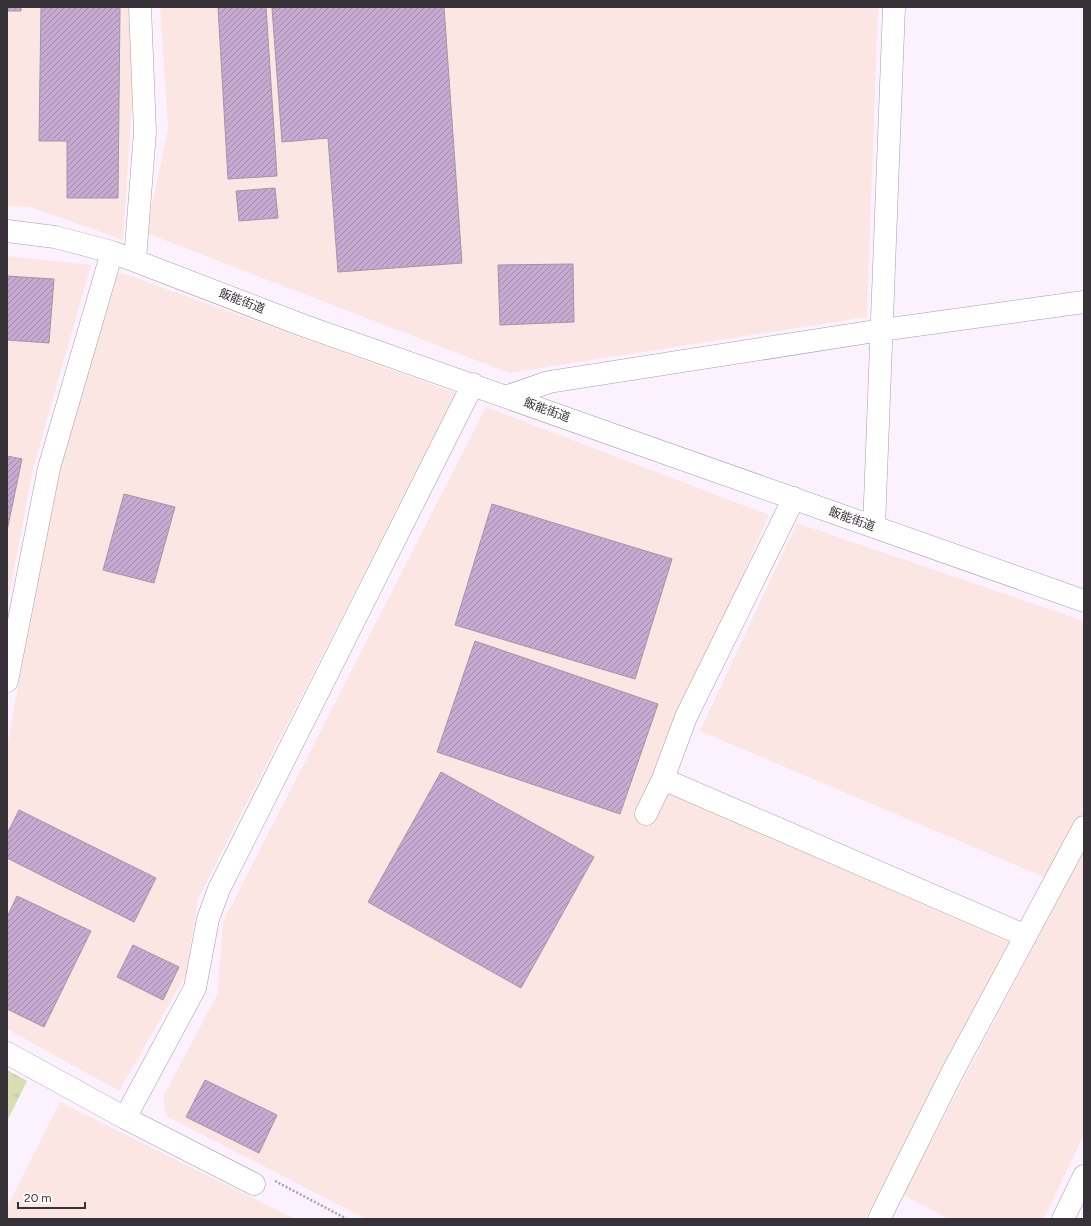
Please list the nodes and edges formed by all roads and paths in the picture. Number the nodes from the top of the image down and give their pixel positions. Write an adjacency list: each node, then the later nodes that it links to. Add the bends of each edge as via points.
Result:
1 (140, 7): 5 (street, via 145,132)
2 (894, 7): 7 (street)
3 (7, 231): 4 (street, 飯能街道, via 55,237)
4 (112, 252): 5 (street, 飯能街道); 13 (street, via 49,468)
5 (135, 260): 8 (street, 飯能街道, via 302,325)
6 (1084, 302): 7 (street)
7 (882, 330): 9 (street, via 549,382); 11 (street)
8 (473, 384): 9 (street, 飯能街道); 19 (street, via 220,889 208,919 195,988)
9 (508, 396): 10 (street, 飯能街道)
10 (794, 498): 11 (street, 飯能街道); 14 (street, via 686,717)
11 (874, 527): 12 (street, 飯能街道)
12 (1084, 601)
13 (7, 681)
14 (663, 779): 15 (street); 17 (street)
15 (646, 814)
16 (1084, 827): 17 (street)
17 (1026, 936): 22 (street, via 952,1072)
18 (7, 1053): 19 (street)
19 (125, 1118): 21 (street)
20 (1084, 1176): 23 (street)
21 (254, 1184)
22 (880, 1219)
23 (1063, 1219)

